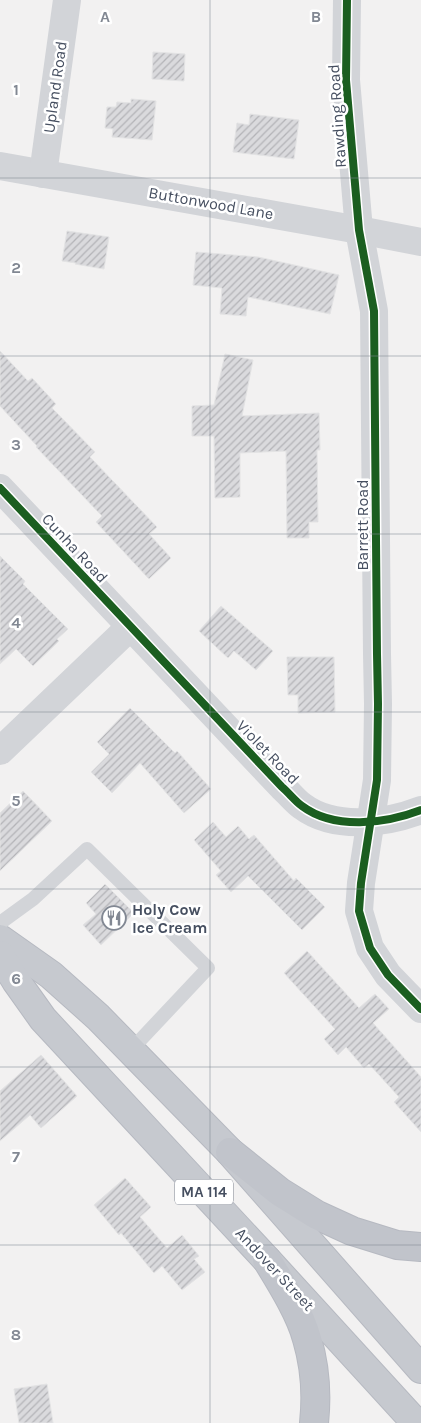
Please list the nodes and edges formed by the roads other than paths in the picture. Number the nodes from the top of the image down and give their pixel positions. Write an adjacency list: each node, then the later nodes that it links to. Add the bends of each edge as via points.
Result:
1 (67, 0): 4 (street, Upland Road)
2 (347, 0): 5 (street, Rawding Road, via 346,80)
3 (0, 166): 4 (street, Buttonwood Lane)
4 (43, 174): 5 (street, Buttonwood Lane)
5 (359, 230): 6 (street, Buttonwood Lane); 11 (street, Barrett Road, via 374,311 378,704 377,780)
6 (421, 242)
7 (0, 488): 8 (street, Cunha Road)
8 (130, 627): 9 (street); 11 (street, Violet Road, via 302,806 335,821)
9 (0, 751)
10 (421, 810): 11 (street, Violet Road)
11 (370, 822): 15 (street, Barrett Road, via 361,883 360,911 364,928 370,948 388,975)
12 (0, 923): 16 (lane, via 33,899 87,850 208,968)
13 (0, 939): 16 (highway, MA 114, via 51,975)
14 (0, 955): 19 (highway, Andover Street / MA 114, via 43,1019)
15 (421, 1009)
16 (130, 1051): 17 (highway, MA 114)
17 (230, 1152): 18 (highway, via 280,1192 317,1216 397,1245); 20 (highway, MA 114)
18 (421, 1247)
19 (267, 1260): 21 (highway, via 292,1302 307,1338 315,1375); 22 (highway, Andover Street / MA 114)
20 (421, 1369)
21 (314, 1423)
22 (416, 1423)

